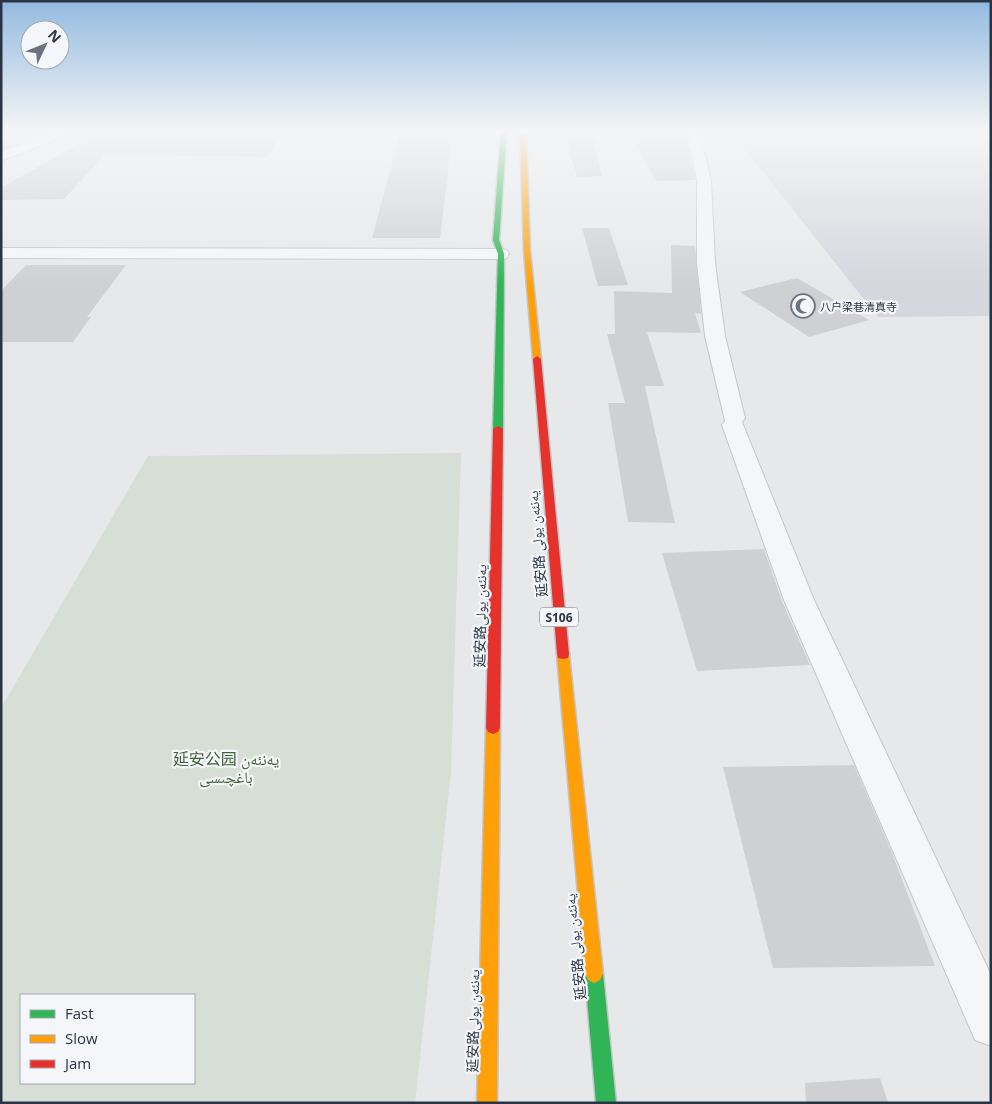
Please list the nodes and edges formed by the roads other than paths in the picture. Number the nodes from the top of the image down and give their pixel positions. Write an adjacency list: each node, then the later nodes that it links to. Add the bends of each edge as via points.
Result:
1 (500, 182): 5 (main road, 延安路يەنئەن يولى, via 496,240)
2 (525, 182): 8 (main road, 延安路 يەنئەن يولى / S106, via 527,251 562,659)
3 (704, 182): 6 (street, via 706,263 715,336 733,421 799,600)
4 (1, 253): 5 (street)
5 (501, 254): 7 (main road, 延安路يەنئەن يولى)
6 (991, 1024)
7 (486, 1103)
8 (606, 1103)

